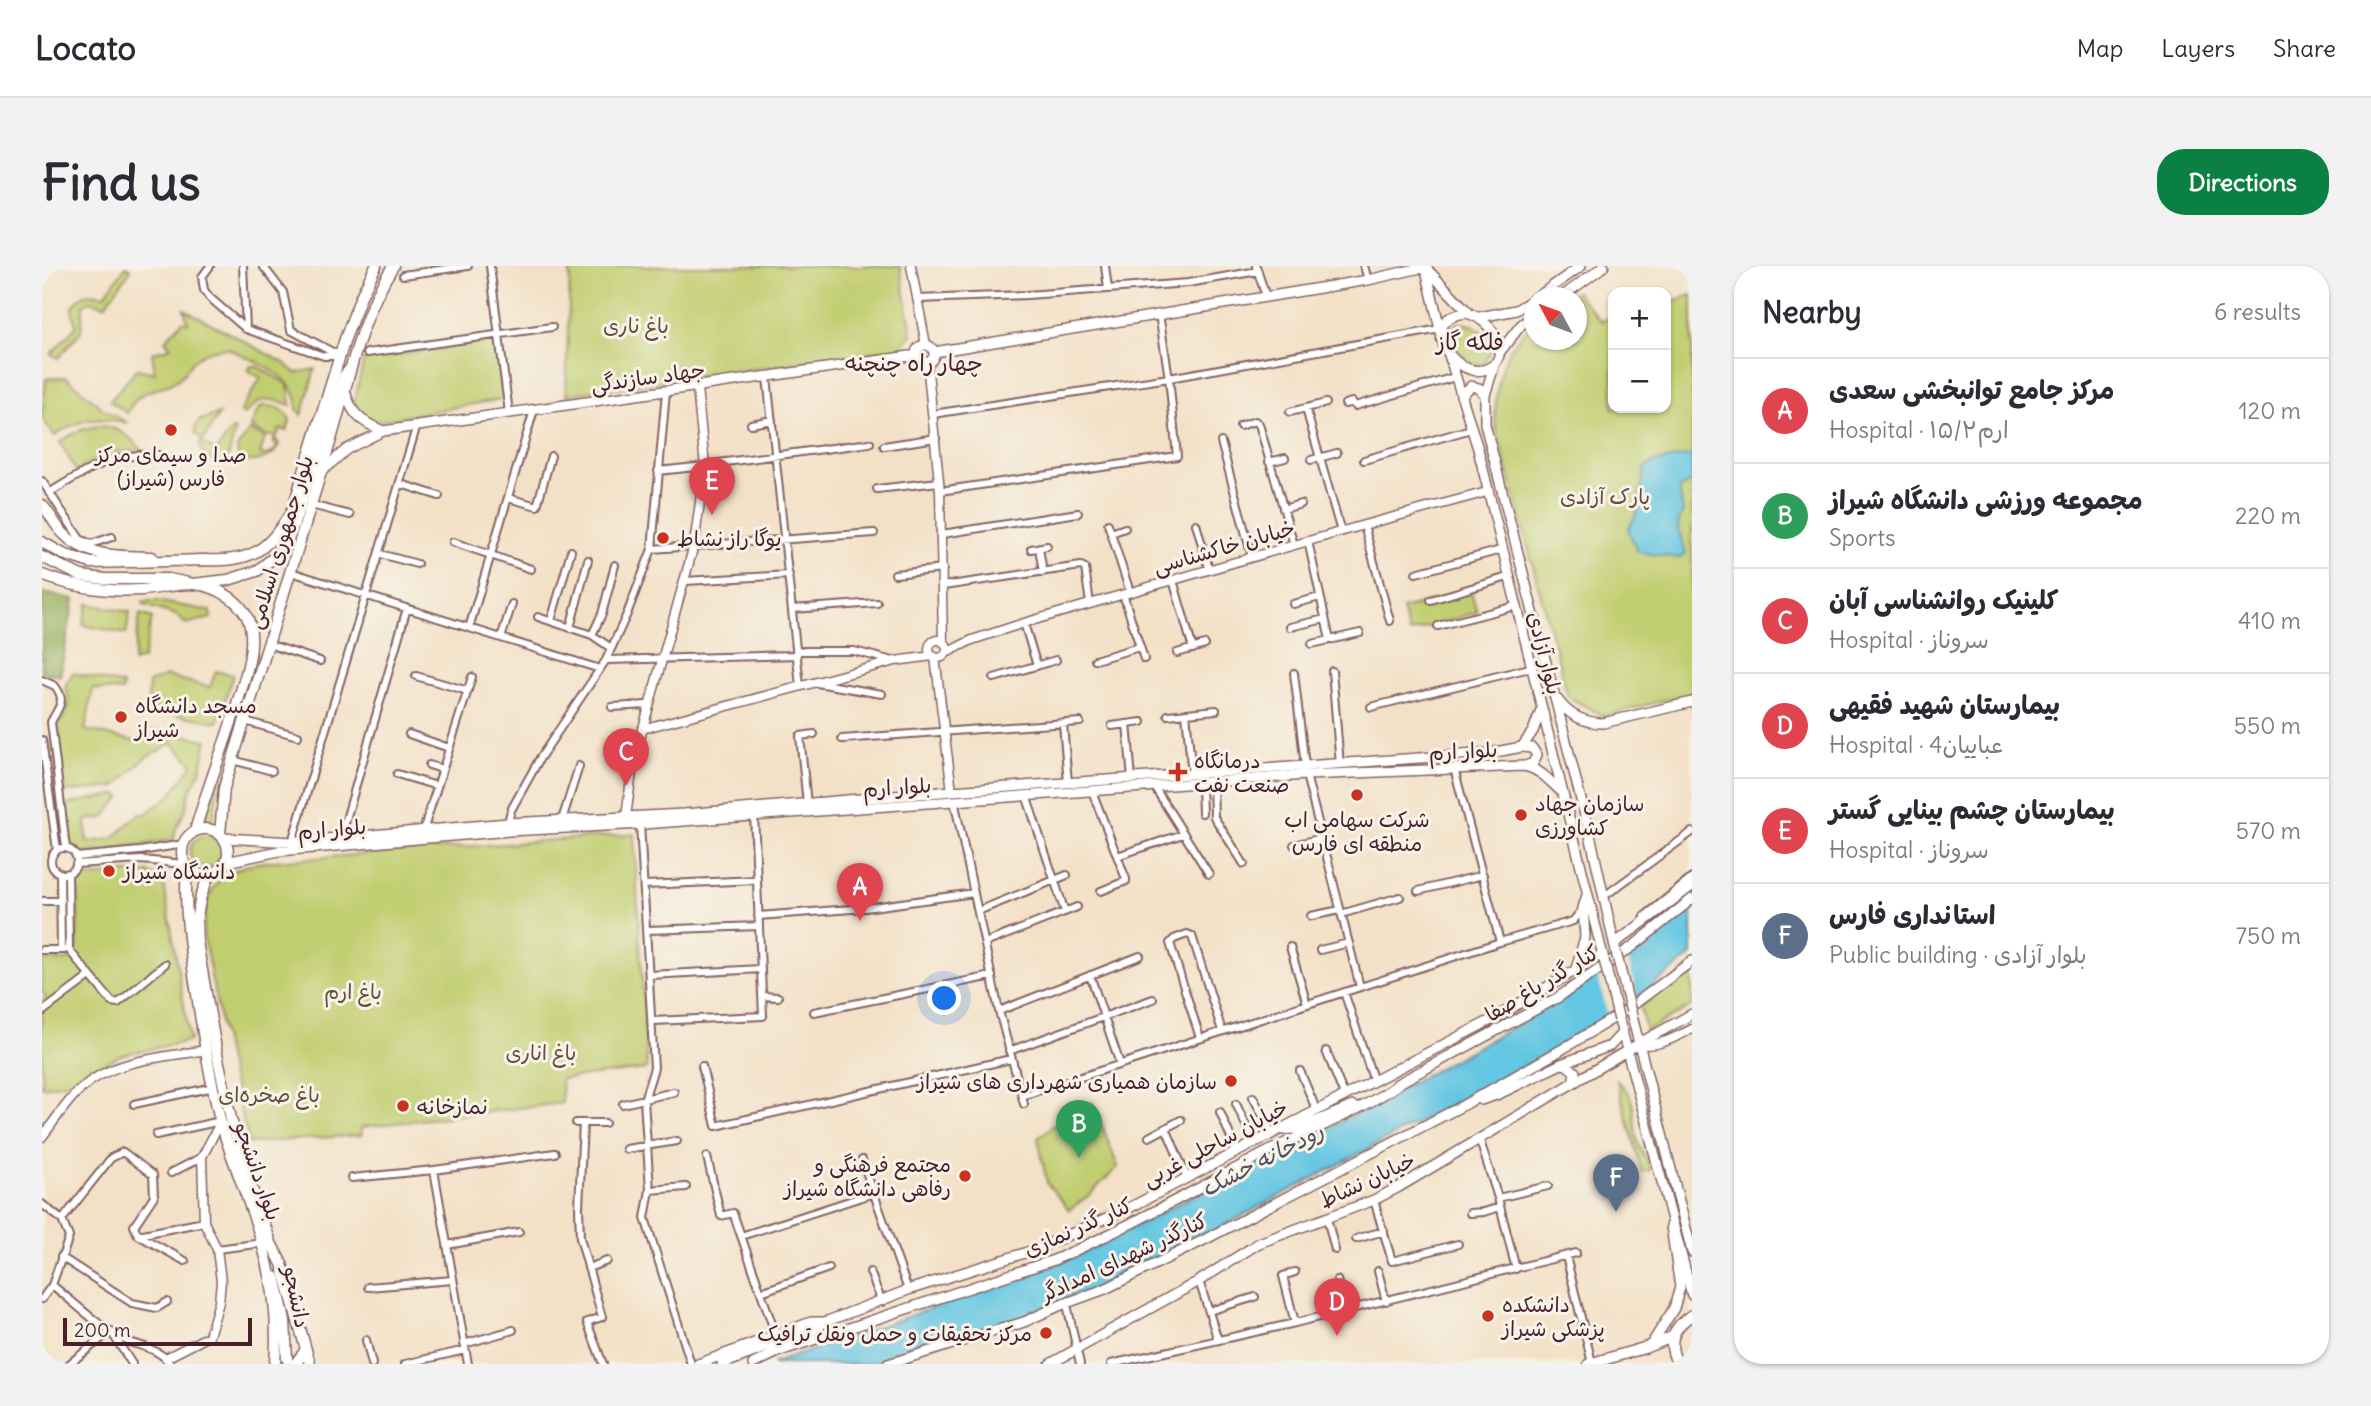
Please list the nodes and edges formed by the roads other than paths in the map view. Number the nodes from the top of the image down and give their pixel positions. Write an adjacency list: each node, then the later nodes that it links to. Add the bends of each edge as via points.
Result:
1 (210, 266): 31 (street, via 202,277 204,290)
2 (243, 266): 31 (street)
3 (263, 266): 40 (street, via 284,292 291,330)
4 (376, 266): 40 (main road, بلوار جمهوری اسلامی, via 360,296)
5 (393, 266): 43 (main road, بلوار جمهوری اسلامی, via 372,305)
6 (468, 266): 16 (street)
7 (490, 266): 33 (street)
8 (911, 266): 23 (street)
9 (1105, 266): 20 (street)
10 (1364, 266): 17 (street)
11 (1424, 266): 15 (main road); 21 (main road); 27 (main road)
12 (1581, 266): 18 (main road)
13 (1604, 266): 19 (main road)
14 (1257, 268): 20 (street, via 1188,283); 22 (street)
15 (1404, 272): 17 (main road); 21 (main road, via 1415,274)
16 (403, 275)
17 (1368, 280): 22 (main road)
18 (1551, 287)
19 (1575, 287)
20 (1108, 289): 23 (street)
21 (1431, 289): 32 (main road)
22 (1266, 297): 26 (main road)
23 (917, 299): 34 (street)
24 (1524, 305): 25 (main road)
25 (1516, 310): 27 (main road); 29 (main road, via 1513,320)
26 (1159, 314): 35 (main road); 46 (street)
27 (1475, 315): 32 (main road, via 1456,314); 37 (main road, via 1495,334)
28 (1524, 323): 29 (main road)
29 (1521, 325): 37 (main road)
30 (552, 327): 33 (street)
31 (246, 329): 40 (street, via 324,356)
32 (1440, 329): 39 (main road); 46 (street)
33 (499, 333): 36 (street); 57 (street)
34 (926, 345): 35 (main road); 38 (main road)
35 (934, 352): 41 (main road)
36 (367, 353)
37 (1499, 353): 42 (main road)
38 (917, 355): 41 (main road); 44 (main road, جهاد سازندگی)
39 (1449, 355): 42 (main road, via 1465,367 1480,370); 45 (main road, بلوار آزادی)
40 (340, 356): 119 (main road, بلوار جمهوری اسلامی, via 292,511 277,536 263,550 234,559)
41 (927, 362): 58 (street)
42 (1495, 363): 50 (main road, بلوار آزادی)
43 (350, 369): 48 (main road, بلوار جمهوری اسلامی); 135 (main road, via 290,535 279,553 243,577)
44 (767, 377): 47 (main road, جهاد سازندگی); 59 (street)
45 (1455, 377): 51 (main road, بلوار آزادی); 53 (street, via 1354,406)
46 (1170, 379): 58 (street); 84 (street, via 1177,456)
47 (697, 388): 49 (main road, جهاد سازندگی); 79 (street)
48 (345, 391): 64 (main road, via 354,413); 81 (main road, بلوار جمهوری اسلامی)
49 (666, 392): 55 (main road, جهاد سازندگی); 80 (street)
50 (1485, 395): 51 (main road, via 1471,386); 191 (main road, بلوار آزادی, via 1485,424)
51 (1461, 396): 63 (main road, بلوار آزادی)
52 (1326, 403): 54 (street)
53 (1345, 404)
54 (1306, 409): 56 (street); 74 (street)
55 (534, 410): 57 (main road, جهاد سازندگی); 89 (street)
56 (1290, 412)
57 (509, 413): 61 (main road, جهاد سازندگی)
58 (933, 414): 65 (street)
59 (772, 420): 60 (street); 70 (street)
60 (751, 424)
61 (418, 425): 64 (main road, جهاد سازندگی); 83 (street)
62 (1240, 426): 77 (street, via 1257,422)
63 (1471, 429): 76 (street); 86 (main road, بلوار آزادی)
64 (383, 431): 81 (main road, جهاد سازندگی, via 347,449)
65 (936, 438): 68 (street); 84 (street)
66 (1221, 442): 118 (street)
67 (870, 443): 70 (street)
68 (884, 446)
69 (1337, 453): 74 (street)
70 (775, 454): 78 (street); 105 (street)
71 (158, 455): 87 (street, via 106,461)
72 (551, 456): 89 (street, via 537,506)
73 (1285, 458): 77 (street)
74 (1320, 458): 75 (street); 100 (street)
75 (1311, 460)
76 (1364, 460)
77 (1269, 462): 93 (street)
78 (719, 463)
79 (705, 466): 80 (street); 109 (street)
80 (658, 471): 112 (street)
81 (321, 472): 91 (main road, بلوار جمهوری اسلامی)
82 (42, 481): 87 (street)
83 (401, 484): 88 (street); 115 (street)
84 (939, 486): 85 (street); 103 (street)
85 (877, 489)
86 (1487, 492): 98 (street, خیابان خاکشناسی); 113 (main road, بلوار آزادی)
87 (49, 493): 104 (street, via 80,539 91,544)
88 (439, 496)
89 (508, 498): 116 (street)
90 (1301, 504): 93 (street)
91 (311, 505): 95 (street); 126 (main road, بلوار جمهوری اسلامی)
92 (44, 506): 119 (main road, via 65,536 95,554)
93 (1283, 509): 110 (street)
94 (1077, 513): 103 (street)
95 (351, 515)
96 (1108, 524): 102 (street)
97 (1196, 524): 125 (street)
98 (1364, 525): 100 (street, خیابان خاکشناسی); 151 (street)
99 (1125, 528): 102 (street)
100 (1341, 531): 106 (street, خیابان خاکشناسی)
101 (874, 533): 105 (street)
102 (1111, 533): 137 (street)
103 (942, 534): 124 (street)
104 (112, 537)
105 (785, 538): 109 (street); 131 (street)
106 (1308, 541): 110 (street, خیابان خاکشناسی); 139 (street)
107 (42, 542): 119 (main road, via 91,563)
108 (453, 542): 116 (street)
109 (694, 545): 112 (street); 134 (street)
110 (1294, 545): 118 (street, خیابان خاکشناسی)
111 (1047, 546): 127 (street, via 1035,548)
112 (652, 549): 167 (street)
113 (1501, 550): 128 (street); 132 (main road, بلوار آزادی)
114 (571, 551): 150 (street)
115 (380, 554): 121 (street); 138 (street)
116 (491, 555): 123 (street); 155 (street)
117 (42, 557): 135 (main road, via 81,576)
118 (1252, 557): 125 (street, خیابان خاکشناسی)
119 (206, 560)
120 (588, 560): 156 (street)
121 (417, 564)
122 (615, 565): 158 (street)
123 (531, 569)
124 (943, 569): 129 (street); 136 (street)
125 (1209, 569): 133 (street, خیابان خاکشناسی)
126 (290, 572): 138 (street); 163 (main road, بلوار جمهوری اسلامی)
127 (1043, 572): 136 (street); 143 (street, via 1083,567)
128 (1416, 573)
129 (895, 574)
130 (42, 575): 135 (main road, via 111,590)
131 (789, 575): 134 (street); 147 (street)
132 (1508, 577): 140 (street); 145 (main road, بلوار آزادی)
133 (1173, 580): 137 (street, خیابان خاکشناسی); 168 (street)
134 (684, 581): 172 (street)
135 (193, 584): 244 (main road, via 229,596 243,608 251,629 245,676)
136 (943, 586): 162 (street)
137 (1127, 593): 143 (street, خیابان خاکشناسی); 166 (street)
138 (367, 596): 146 (street); 252 (street)
139 (1320, 597): 144 (street); 149 (street)
140 (1432, 600)
141 (877, 603): 147 (street)
142 (512, 604): 159 (street)
143 (1090, 604): 152 (street, خیابان خاکشناسی)
144 (1293, 604)
145 (1516, 606): 153 (street); 180 (main road, بلوار آزادی)
146 (407, 608): 155 (street); 249 (street)
147 (792, 609): 169 (street)
148 (538, 617): 150 (street)
149 (1325, 619): 154 (street); 161 (street)
150 (551, 621): 156 (street)
151 (1390, 621)
152 (1024, 623): 160 (street, خیابان خاکشناسی); 179 (street)
153 (1438, 626)
154 (1290, 627)
155 (469, 628): 159 (street)
156 (570, 628): 158 (street)
157 (1360, 633): 161 (street)
158 (592, 635): 167 (street)
159 (501, 638): 181 (street)
160 (972, 640): 162 (street, خیابان خاکشناسی); 171 (street, خیابان خاکشناسی)
161 (1330, 640): 164 (street)
162 (938, 643): 171 (street); 171 (street); 178 (street, خیابان خاکشناسی)
163 (268, 644): 177 (street); 201 (main road, بلوار جمهوری اسلامی)
164 (1312, 644)
165 (1205, 645): 168 (street)
166 (1139, 647): 173 (street); 176 (street)
167 (611, 648): 174 (street)
168 (1193, 649): 170 (street)
169 (797, 653): 172 (street); 178 (street, via 854,651); 189 (street)
170 (1177, 653)
171 (939, 656): 178 (street, خیابان خاکشناسی); 208 (street)
172 (662, 657): 174 (street); 194 (street)
173 (1143, 659)
174 (606, 660): 181 (street)
175 (1056, 660): 179 (street)
176 (1095, 660)
177 (320, 661)
178 (898, 661): 188 (street, خیابان خاکشناسی)
179 (1037, 666): 186 (street)
180 (1530, 668): 196 (street); 198 (main road, بلوار آزادی)
181 (600, 669): 242 (street, via 540,758)
182 (1332, 671): 218 (street)
183 (1294, 673): 224 (street)
184 (416, 676): 190 (street)
185 (472, 677): 190 (street)
186 (994, 678)
187 (42, 680): 256 (street, via 61,694 60,710 51,722)
188 (815, 682): 189 (street, خیابان خاکشناسی); 192 (street)
189 (800, 686): 207 (street, خیابان خاکشناسی)
190 (468, 691): 215 (street)
191 (1553, 692): 193 (main road, via 1563,708 1589,723); 251 (main road, بلوار آزادی)
192 (882, 694)
193 (1692, 702)
194 (648, 705): 195 (street); 207 (street)
195 (612, 707)
196 (1371, 707)
197 (1216, 710): 199 (street)
198 (1541, 710): 214 (main road, بلوار ارم); 234 (main road, بلوار آزادی)
199 (1186, 713): 200 (street); 226 (street)
200 (1168, 715)
201 (245, 721): 211 (street); 216 (main road, بلوار جمهوری اسلامی)
202 (1080, 722): 204 (street)
203 (1142, 722): 205 (street)
204 (1063, 724): 208 (street); 228 (street)
205 (1127, 724): 206 (street); 227 (street)
206 (1112, 726)
207 (642, 729): 240 (street)
208 (943, 732): 212 (street); 236 (street)
209 (409, 734): 215 (street)
210 (814, 734): 237 (street, via 800,736)
211 (298, 736)
212 (842, 739)
213 (42, 740): 257 (street)
214 (1522, 747): 218 (main road, بلوار ارم); 220 (main road, via 1532,748 1537,755 1533,763)
215 (449, 748): 222 (street)
216 (233, 760): 223 (street); 248 (main road, بلوار جمهوری اسلامی, via 222,800)
217 (429, 765): 222 (street)
218 (1340, 765): 224 (main road, بلوار ارم)
219 (579, 766): 241 (street)
220 (1524, 766): 221 (main road, بلوار ارم); 234 (main road, بلوار ارم, via 1541,772)
221 (1454, 768): 224 (main road, بلوار ارم); 272 (street)
222 (442, 769): 231 (street)
223 (272, 771)
224 (1306, 771): 226 (main road, بلوار ارم); 229 (main road, بلوار ارم); 250 (street)
225 (397, 774): 231 (street)
226 (1192, 775): 227 (main road, بلوار ارم)
227 (1132, 779): 232 (main road, بلوار ارم)
228 (1069, 783): 232 (main road, بلوار ارم); 236 (main road, بلوار ارم)
229 (1213, 783): 230 (main road, بلوار ارم); 265 (street, via 1214,817)
230 (1201, 784): 233 (main road, بلوار ارم); 239 (street)
231 (437, 786): 245 (street)
232 (1097, 787): 233 (main road, بلوار ارم); 235 (main road, بلوار ارم); 259 (street)
233 (1155, 788): 247 (street)
234 (1563, 793): 253 (main road, بلوار آزادی)
235 (1027, 795): 236 (main road, بلوار ارم); 274 (street)
236 (953, 796): 237 (main road, بلوار ارم); 238 (main road, بلوار ارم); 280 (street)
237 (807, 804): 238 (main road, بلوار ارم)
238 (754, 812): 240 (main road, بلوار ارم); 243 (main road, بلوار ارم); 275 (street)
239 (1202, 813)
240 (626, 817): 241 (main road, بلوار ارم)
241 (562, 820): 242 (main road, بلوار ارم)
242 (508, 823): 245 (main road, بلوار ارم)
243 (640, 824): 264 (main road, بلوار ارم, via 456,835 262,853); 276 (street)
244 (195, 831): 248 (main road, via 208,829); 254 (main road)
245 (423, 831): 249 (main road, بلوار ارم)
246 (1692, 832): 283 (street)
247 (1182, 834): 259 (street); 269 (street)
248 (222, 836): 252 (main road, بلوار ارم); 264 (main road, via 229,850)
249 (341, 837): 252 (main road, بلوار ارم)
250 (1322, 838): 255 (street); 291 (street)
251 (1591, 839): 253 (main road); 283 (main road, بلوار آزادی)
252 (292, 842)
253 (1575, 843): 281 (main road, بلوار آزادی)
254 (184, 844): 258 (street); 266 (main road)
255 (1294, 845)
256 (66, 848): 257 (street); 261 (street)
257 (57, 850): 263 (street)
258 (140, 852): 261 (street); 262 (street)
259 (1117, 856): 278 (street, via 1126,881)
260 (42, 859): 263 (street)
261 (76, 860): 262 (street); 268 (street, via 73,870)
262 (141, 860): 266 (street)
263 (51, 862): 267 (street); 268 (street)
264 (226, 862): 270 (main road)
265 (1244, 864)
266 (186, 865): 270 (main road, via 197,874); 331 (main road, بلوار دانشجو, via 188,936)
267 (42, 867)
268 (64, 873): 286 (street); 302 (street)
269 (1209, 874)
270 (209, 875): 397 (main road, بلوار دانشجو, via 196,921 197,942 230,1119)
271 (1067, 875): 274 (street)
272 (1483, 875): 279 (street); 296 (street)
273 (1692, 878): 300 (street)
274 (1055, 879): 289 (street); 290 (street)
275 (757, 880): 276 (street); 292 (street)
276 (644, 885): 295 (street)
277 (1692, 886): 300 (main road)
278 (1101, 891)
279 (1418, 891)
280 (974, 893): 289 (street); 292 (street)
281 (1587, 894): 288 (main road); 305 (main road, بلوار آزادی)
282 (1400, 897): 291 (street)
283 (1603, 897): 300 (main road, بلوار آزادی)
284 (1692, 899): 341 (main road, کنار گذر باغ صفا, via 1566,992)
285 (42, 901): 286 (street)
286 (61, 901): 302 (street)
287 (1077, 907): 290 (street)
288 (1583, 908): 296 (street, via 1573,922); 309 (main road, via 1585,937)
289 (978, 911): 297 (street)
290 (1065, 912): 297 (street)
291 (1341, 912): 293 (street); 298 (street)
292 (758, 916): 294 (street)
293 (1311, 916)
294 (759, 926): 295 (street); 308 (street)
295 (647, 930): 310 (street)
296 (1500, 942): 314 (street)
297 (985, 943): 313 (street)
298 (1349, 943): 303 (street); 314 (street)
299 (1290, 947): 319 (street)
300 (1615, 948): 330 (main road, بلوار آزادی, bridge)
301 (42, 950): 302 (street)
302 (65, 950): 312 (street)
303 (1320, 950)
304 (1140, 956): 311 (street)
305 (1603, 957): 309 (main road, خیابان ساحلی غربی); 328 (main road, بلوار آزادی, bridge)
306 (1692, 961): 353 (main road, کنارگذر شهدای امدادگر, via 1593,1031)
307 (165, 964): 312 (street, via 118,1003)
308 (761, 969): 310 (street); 316 (street)
309 (1576, 969): 340 (main road, خیابان ساحلی غربی, via 1493,1019)
310 (650, 975): 325 (street)
311 (1090, 975): 320 (street); 324 (street)
312 (90, 976): 321 (street)
313 (992, 976): 320 (street); 322 (street)
314 (1360, 987): 315 (street)
315 (1344, 992): 319 (street); 340 (street)
316 (762, 996): 317 (street); 325 (street, via 763,1016)
317 (778, 998)
318 (1153, 999): 324 (street)
319 (1307, 1004): 326 (street)
320 (999, 1011): 332 (street)
321 (42, 1012)
322 (814, 1012)
323 (1692, 1014): 330 (main road, خیابان نشاط)
324 (1104, 1016): 332 (street); 336 (street)
325 (653, 1021): 348 (street, via 654,1068)
326 (1222, 1031): 329 (street); 329 (street, via 1190,934 1174,939 1170,943)
327 (1691, 1031): 330 (street, via 1648,1046)
328 (1623, 1032): 333 (main road); 337 (main road, via 1610,1046)
329 (1200, 1038): 336 (street)
330 (1638, 1044): 333 (main road, خیابان نشاط); 375 (main road)
331 (206, 1050): 343 (main road, بلوار دانشجو); 362 (street, via 109,1071 83,1086)
332 (1009, 1051): 335 (street)
333 (1628, 1051): 342 (main road, خیابان نشاط); 375 (main road)
334 (1326, 1052): 345 (street)
335 (1011, 1059): 338 (street, via 716,1126); 346 (street)
336 (1121, 1063): 346 (street)
337 (1561, 1064): 342 (main road, via 1575,1072); 353 (main road)
338 (702, 1066)
339 (1300, 1071): 354 (street)
340 (1373, 1079): 345 (main road, خیابان ساحلی غربی)
341 (1400, 1083): 360 (main road, via 1329,1117); 457 (main road, کنار گذر نمازی, via 1331,1124 1054,1260)
342 (1573, 1083): 365 (main road, خیابان نشاط)
343 (214, 1087): 349 (street); 357 (main road, بلوار دانشجو)
344 (674, 1092): 348 (street)
345 (1344, 1094): 354 (main road, خیابان ساحلی غربی)
346 (1022, 1096): 351 (street)
347 (1253, 1097): 360 (street)
348 (644, 1100): 350 (street); 367 (street)
349 (134, 1104)
350 (623, 1104)
351 (1024, 1104)
352 (1236, 1104): 366 (street)
353 (1464, 1105): 458 (main road, کنارگذر شهدای امدادگر, via 1105,1289 1024,1322)
354 (1315, 1110): 360 (main road, خیابان ساحلی غربی)
355 (1220, 1112): 369 (street)
356 (1181, 1120): 359 (street)
357 (221, 1121): 361 (street); 371 (street); 397 (main road, بلوار دانشجو)
358 (605, 1123): 408 (street, via 579,1123 580,1238)
359 (1166, 1128): 363 (street); 378 (street)
360 (1274, 1133): 366 (main road, خیابان ساحلی غربی)
361 (156, 1135)
362 (42, 1137)
363 (1149, 1137)
364 (677, 1141): 367 (street)
365 (1480, 1141): 383 (street); 384 (main road, خیابان نشاط)
366 (1254, 1142): 369 (main road, خیابان ساحلی غربی)
367 (647, 1146): 368 (street); 381 (street)
368 (626, 1149)
369 (1237, 1152): 378 (main road, خیابان ساحلی غربی)
370 (555, 1153): 374 (street)
371 (202, 1157): 376 (street); 391 (street)
372 (707, 1157): 395 (street, via 721,1216 733,1213)
373 (862, 1160): 382 (street)
374 (434, 1170): 377 (street); 399 (street)
375 (1665, 1170): 386 (main road); 402 (main road)
376 (171, 1173)
377 (352, 1178)
378 (1187, 1178): 419 (main road, خیابان ساحلی غربی, via 1052,1243)
379 (1548, 1186): 383 (street)
380 (686, 1187): 381 (street)
381 (650, 1190): 453 (street, via 645,1218)
382 (874, 1193): 395 (street); 419 (street)
383 (1498, 1198): 387 (street)
384 (1374, 1200): 389 (main road, خیابان نشاط); 392 (street)
385 (42, 1204): 390 (street)
386 (1670, 1206): 421 (main road); 439 (main road, via 1680,1287 1674,1308)
387 (1500, 1207): 388 (street); 410 (street)
388 (1470, 1213)
389 (1327, 1218): 401 (street); 416 (main road, خیابان نشاط, via 1259,1243)
390 (62, 1220): 394 (street, via 111,1158 123,1152 153,1175 154,1196 134,1226); 405 (street, via 69,1237)
391 (204, 1222): 394 (street); 400 (street)
392 (1384, 1231): 396 (street); 398 (street, via 1392,1261)
393 (519, 1232): 399 (street)
394 (138, 1235): 406 (street)
395 (741, 1236): 420 (street)
396 (1356, 1239)
397 (267, 1243): 400 (street); 442 (main road, بلوار دانشجو, via 282,1265); 445 (main road, بلوار دانشجو); 445 (main road, دانشجو, via 290,1319)
398 (1458, 1244)
399 (447, 1245): 414 (street)
400 (217, 1249): 444 (street, via 219,1303 209,1336)
401 (1335, 1250)
402 (1692, 1250)
403 (1576, 1253): 404 (street)
404 (1566, 1256): 410 (street); 462 (street)
405 (61, 1257): 417 (street); 425 (street, via 132,1303 157,1308)
406 (185, 1261)
407 (607, 1261): 408 (street)
408 (588, 1268): 452 (street, via 602,1317 587,1322)
409 (829, 1268): 420 (street)
410 (1516, 1269): 424 (street)
411 (1378, 1271): 424 (street)
412 (870, 1272): 426 (street)
413 (1294, 1272): 432 (street, via 1283,1276)
414 (453, 1280): 418 (street); 440 (street)
415 (1338, 1280): 429 (street)
416 (1199, 1281): 428 (street); 441 (main road, خیابان نشاط)
417 (52, 1285): 423 (street); 434 (street)
418 (368, 1287)
419 (908, 1290): 426 (main road, خیابان ساحلی غربی)
420 (761, 1292): 435 (street)
421 (1692, 1295)
422 (1255, 1297): 428 (street)
423 (42, 1299)
424 (1386, 1301): 429 (street)
425 (167, 1302)
426 (882, 1302): 431 (main road, خیابان ساحلی غربی)
427 (1068, 1309): 441 (street)
428 (1209, 1311): 438 (street)
429 (1345, 1311): 432 (street)
430 (1692, 1315): 436 (main road)
431 (825, 1322): 435 (main road, خیابان ساحلی غربی, via 811,1322); 443 (main road, خیابان ساحلی غربی)
432 (1296, 1323): 438 (street)
433 (513, 1330): 440 (street)
434 (111, 1331): 444 (street); 446 (street); 447 (street)
435 (776, 1335): 454 (main road, خیابان ساحلی غربی)
436 (1672, 1337): 439 (main road); 463 (main road)
437 (366, 1340): 449 (street)
438 (1219, 1340): 461 (street)
439 (1651, 1345): 462 (main road)
440 (465, 1347): 450 (street); 451 (street)
441 (1076, 1348): 459 (main road, خیابان نشاط); 460 (street)
442 (305, 1351): 445 (main road); 448 (main road, بلوار دانشجو)
443 (755, 1352): 455 (main road, خیابان ساحلی غربی); 456 (main road)
444 (168, 1361)
445 (284, 1361)
446 (69, 1364)
447 (132, 1364)
448 (310, 1364)
449 (372, 1364)
450 (405, 1364)
451 (468, 1364)
452 (603, 1364)
453 (691, 1364)
454 (698, 1364)
455 (722, 1364)
456 (737, 1364)
457 (753, 1364)
458 (888, 1364)
459 (1050, 1364)
460 (1080, 1364)
461 (1111, 1364)
462 (1590, 1364)
463 (1677, 1364)

